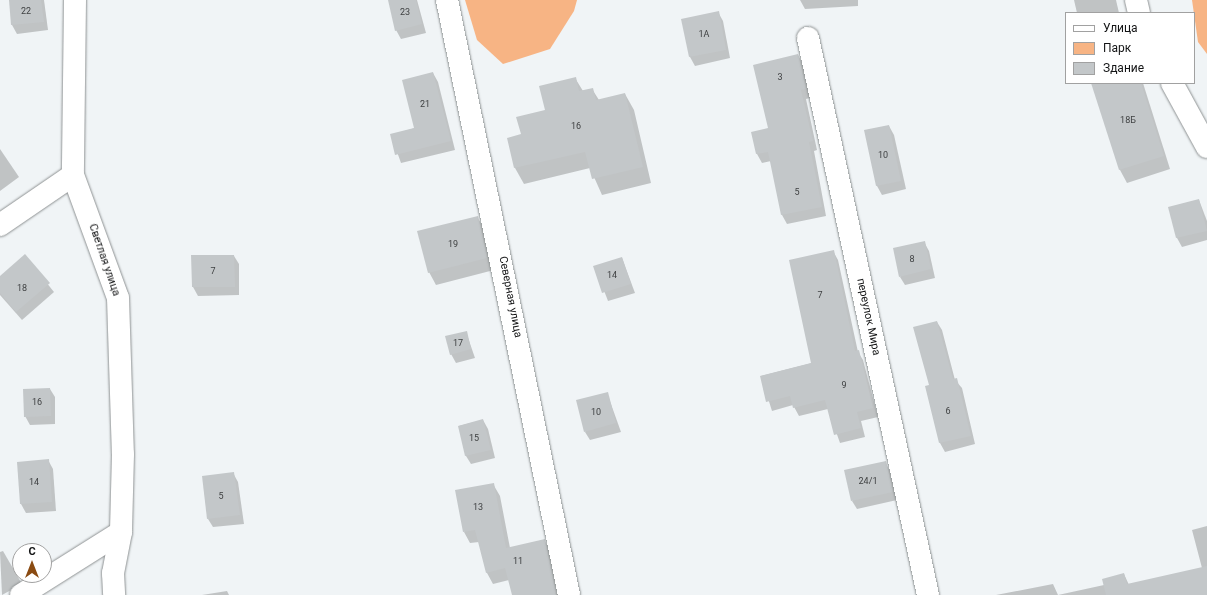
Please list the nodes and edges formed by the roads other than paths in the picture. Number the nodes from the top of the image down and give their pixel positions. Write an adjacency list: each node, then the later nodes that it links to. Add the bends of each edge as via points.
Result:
1 (75, 0): 8 (street, Светлая улица)
2 (447, 0): 13 (street, Северная улица)
3 (1136, 0): 4 (street)
4 (1139, 12)
5 (808, 38): 14 (street, переулок Мира)
6 (1173, 84): 7 (street)
7 (1207, 147)
8 (73, 174): 9 (street); 10 (street, Светлая улица, via 118,298 123,408)
9 (0, 225)
10 (121, 532): 11 (street); 12 (street, Светлая улица, via 113,572)
11 (21, 595)
12 (114, 595)
13 (569, 595)
14 (928, 595)

